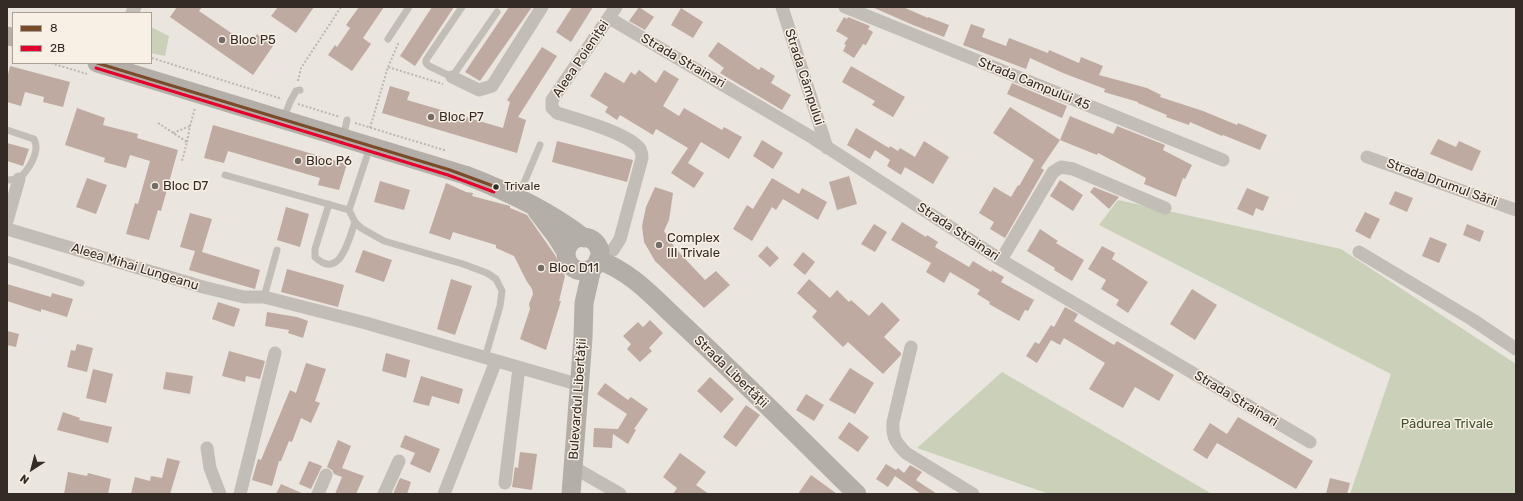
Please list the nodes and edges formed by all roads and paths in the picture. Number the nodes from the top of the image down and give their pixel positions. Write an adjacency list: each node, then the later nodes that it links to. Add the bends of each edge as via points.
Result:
1 (341, 7): 15 (path, via 301,68 298,77)
2 (409, 7): 9 (lane)
3 (462, 7): 14 (lane, via 426,60 429,66)
4 (542, 7): 14 (street, via 492,86 480,90)
5 (782, 7): 28 (street, Strada Câmpului)
6 (845, 7): 30 (street, Strada Campului 45)
7 (496, 12): 14 (lane)
8 (612, 12): 28 (street, Strada Strainari); 47 (street, Aleea Poieniței, via 552,100 552,108 557,113 630,140 640,150 642,158 620,240 613,250)
9 (388, 39): 12 (path, via 398,44)
10 (103, 64): 13 (main road, Bulevardul Libertății)
11 (136, 64): 13 (street)
12 (388, 68): 14 (path, via 445,85); 21 (path)
13 (148, 69): 17 (main road, Bulevardul Libertății)
14 (452, 76)
15 (299, 90): 17 (lane, via 290,102)
16 (196, 106): 20 (path)
17 (283, 120): 24 (main road, Bulevardul Libertății)
18 (347, 120): 24 (lane)
19 (158, 122): 23 (path)
20 (190, 126): 23 (path); 25 (path)
21 (370, 128)
22 (7, 130): 33 (lane, via 34,139 36,142 34,157 24,174)
23 (173, 133): 25 (path)
24 (343, 138): 27 (main road, Bulevardul Libertății)
25 (186, 142): 31 (path)
26 (540, 146): 34 (lane)
27 (371, 147): 34 (main road, Bulevardul Libertății, via 465,175); 37 (lane)
28 (827, 148): 48 (street, Strada Strainari)
29 (1367, 157): 38 (street, Strada Drumul Sării)
30 (1223, 160)
31 (182, 161)
32 (225, 175): 35 (lane)
33 (13, 179): 39 (street)
34 (525, 201): 42 (main road, Bulevardul Libertății); 46 (main road, Bulevardul Libertății, via 552,231)
35 (330, 204): 37 (lane); 40 (lane, via 315,249 315,256 319,260 333,264 344,255)
36 (1164, 208): 48 (street, via 1073,169 1061,167 1053,172)
37 (349, 210): 40 (lane)
38 (1516, 210)
39 (7, 221)
40 (355, 222): 55 (lane, via 367,233 384,241 463,264 496,279 502,291)
41 (7, 229): 50 (street, Aleea Mihai Lungeanu, via 202,287 244,296)
42 (584, 238): 46 (main road, via 570,243); 47 (main road, via 590,239 598,248)
43 (277, 250): 50 (lane)
44 (1359, 252): 53 (street, via 1473,320)
45 (7, 260): 49 (lane)
46 (569, 260): 47 (main road, via 583,271); 51 (main road, Bulevardul Libertății)
47 (597, 260): 51 (main road, Bulevardul Libertății); 71 (main road, Strada Libertății, via 616,267 639,284)
48 (1001, 260): 58 (street, Strada Strainari)
49 (81, 283)
50 (264, 297): 55 (street, Aleea Mihai Lungeanu)
51 (584, 303): 57 (main road, Bulevardul Libertății)
52 (911, 347): 72 (street, via 892,433 906,453)
53 (1516, 349)
54 (275, 353): 65 (street)
55 (491, 359): 56 (street, Aleea Mihai Lungeanu); 68 (street)
56 (519, 368): 57 (street, Aleea Mihai Lungeanu); 63 (street)
57 (580, 385): 61 (main road, Bulevardul Libertății)
58 (1310, 442)
59 (206, 448): 64 (street)
60 (399, 461): 67 (street)
61 (573, 467): 69 (main road, Bulevardul Libertății); 70 (street)
62 (326, 475): 66 (street)
63 (505, 483)
64 (220, 494)
65 (240, 494)
66 (318, 494)
67 (384, 494)
68 (444, 494)
69 (571, 494)
70 (620, 494)
71 (857, 494)
72 (973, 494)

